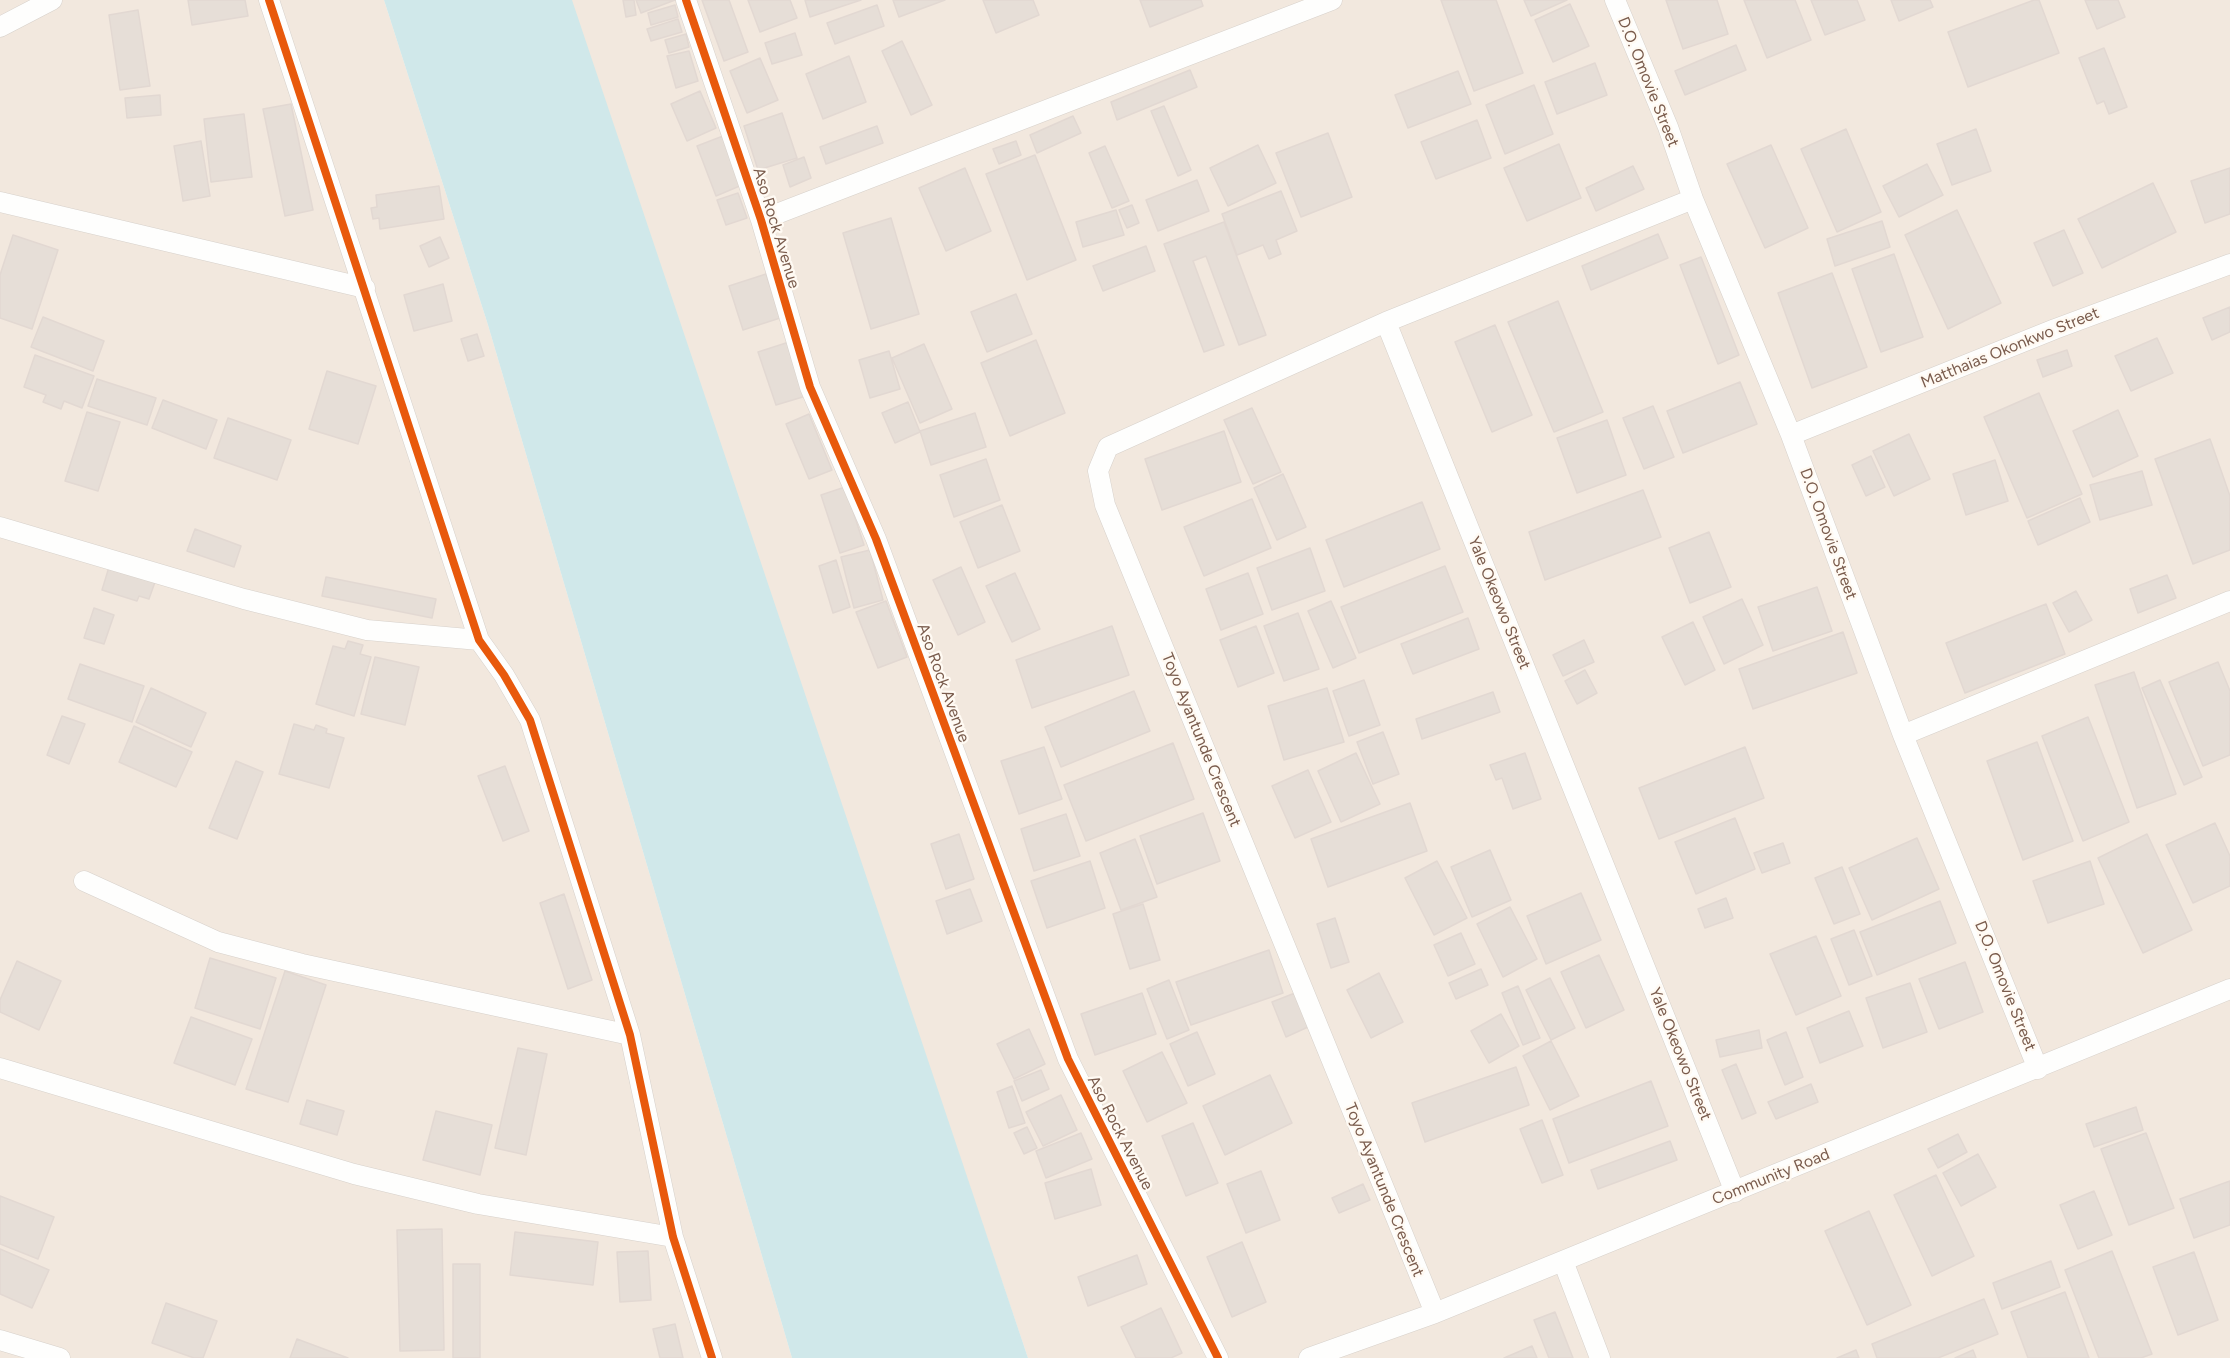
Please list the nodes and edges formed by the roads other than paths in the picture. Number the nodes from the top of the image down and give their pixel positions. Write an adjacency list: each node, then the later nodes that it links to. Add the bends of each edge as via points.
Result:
1 (52, 0): 6 (street)
2 (269, 0): 11 (street)
3 (686, 0): 9 (street, Aso Rock Avenue)
4 (1332, 0): 9 (street)
5 (1615, 0): 7 (street, D.O. Omovie Street)
6 (0, 27)
7 (1693, 199): 12 (street); 13 (street, D.O. Omovie Street)
8 (0, 202): 11 (street)
9 (761, 220): 30 (street, Aso Rock Avenue, via 810,387 876,539 1068,1059)
10 (2230, 264): 13 (street, Matthaias Okonkwo Street)
11 (365, 288): 16 (street)
12 (1386, 322): 23 (street, Yale Okeowo Street); 26 (street, Toyo Ayantunde Crescent, via 1108,447 1098,471 1105,506)
13 (1791, 435): 17 (street, D.O. Omovie Street)
14 (0, 527): 16 (street, via 244,599 367,630)
15 (2230, 601): 17 (street)
16 (479, 640): 20 (street, via 530,720)
17 (1903, 735): 22 (street, D.O. Omovie Street)
18 (84, 881): 20 (street, via 218,942)
19 (2230, 989): 22 (street, Community Road)
20 (630, 1035): 24 (street)
21 (0, 1068): 24 (street, via 354,1174 478,1204)
22 (2038, 1069): 23 (street, Community Road)
23 (1735, 1192): 25 (street, Community Road)
24 (673, 1237): 29 (street)
25 (1563, 1261): 26 (street, Community Road); 32 (street)
26 (1435, 1313): 31 (street, Community Road)
27 (0, 1340): 28 (street)
28 (60, 1358)
29 (712, 1358)
30 (1218, 1358)
31 (1309, 1358)
32 (1600, 1358)

